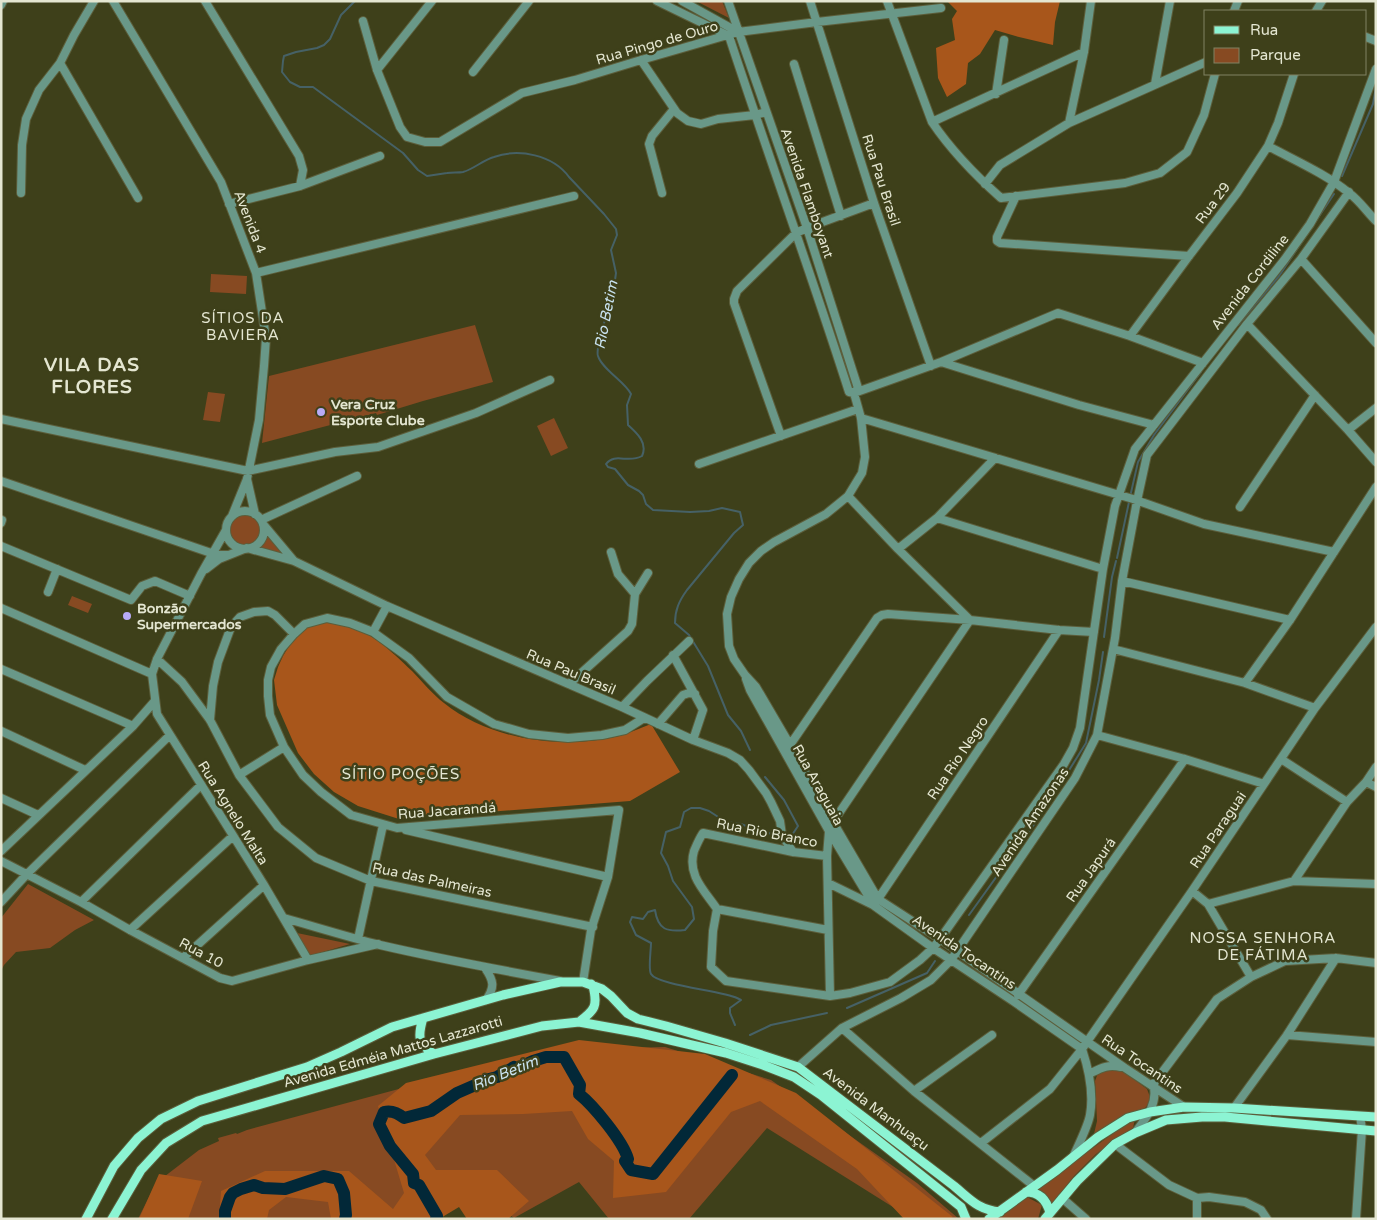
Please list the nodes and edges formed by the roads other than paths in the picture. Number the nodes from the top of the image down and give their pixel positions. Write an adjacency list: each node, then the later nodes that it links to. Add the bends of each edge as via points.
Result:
1 (3, 1): 15 (street)
2 (94, 1): 25 (street)
3 (113, 1): 52 (street, Avenida 4, via 221,182)
4 (205, 1): 44 (street, via 299,156 303,170)
5 (432, 1): 28 (street)
6 (529, 1): 30 (street)
7 (657, 1): 14 (street)
8 (682, 1): 20 (street)
9 (728, 1): 20 (street, Avenida Flamboyant)
10 (810, 1): 19 (street, Rua Pau Brasil)
11 (887, 1): 17 (street)
12 (1091, 1): 23 (street)
13 (1170, 1): 33 (street)
14 (670, 4): 21 (street)
15 (1, 5)
16 (941, 8): 17 (street, Rua Pingo de Ouro)
17 (890, 14): 19 (street, Rua Pingo de Ouro); 38 (street)
18 (363, 21): 28 (street)
19 (817, 22): 20 (street, Rua Pingo de Ouro); 51 (street, Rua Pau Brasil)
20 (738, 32): 21 (street, Rua Pingo de Ouro); 36 (street, Avenida Flamboyant)
21 (729, 36): 24 (street, Rua Pingo de Ouro); 37 (street, Avenida Flamboyant)
22 (1004, 40): 34 (street)
23 (1084, 52): 34 (street); 39 (street)
24 (641, 60): 28 (street, Rua Pingo de Ouro, via 522,93 440,142 407,137); 35 (street)
25 (60, 63): 46 (street, via 39,90 26,119 22,145); 50 (street)
26 (1204, 63): 33 (street)
27 (794, 64): 53 (street)
28 (377, 70)
29 (1376, 70): 42 (street, Avenida Cordiline)
30 (473, 72)
31 (1215, 75): 49 (street, via 1204,115 1188,152 1160,174 1125,183)
32 (1294, 75): 40 (street, Rua 29)
33 (1155, 84): 39 (street)
34 (996, 94): 38 (street)
35 (674, 109): 37 (street, via 688,121 701,124); 47 (street, via 649,144)
36 (766, 112): 37 (street); 55 (street, Avenida Flamboyant)
37 (755, 115): 56 (street, Avenida Flamboyant)
38 (932, 122): 43 (street, via 944,140)
39 (1069, 123): 43 (street, via 1000,165)
40 (1268, 146): 42 (street); 57 (street, Rua 29, via 1237,194)
41 (380, 156): 44 (street)
42 (1334, 182): 45 (street); 64 (street, Avenida Cordiline, via 1295,245)
43 (985, 184): 49 (street, via 1001,198)
44 (300, 186): 52 (street)
45 (1348, 192): 54 (street); 58 (street, Avenida Cordiline)
46 (22, 193)
47 (662, 193)
48 (574, 196): 59 (street)
49 (1016, 196): 57 (street, via 997,237 1000,243)
50 (138, 198)
51 (874, 203): 53 (street); 65 (street, Rua Pau Brasil)
52 (229, 204): 59 (street, Avenida 4)
53 (841, 216): 55 (street)
54 (1376, 222)
55 (807, 228): 56 (street); 67 (street, Avenida Flamboyant, via 858,388)
56 (796, 233): 67 (street, Avenida Flamboyant, via 850,392); 75 (street, via 737,292 734,299)
57 (1189, 256): 61 (street, Rua 29)
58 (1301, 259): 60 (street, Avenida Cordiline); 62 (street)
59 (256, 273): 79 (street, Avenida 4, via 266,343 259,420)
60 (1248, 324): 68 (street); 86 (street, Avenida Cordiline, via 1147,455)
61 (1130, 336): 63 (street, via 1058,313); 64 (street)
62 (1376, 343)
63 (941, 362): 65 (street); 73 (street)
64 (1203, 363): 73 (street, Avenida Cordiline)
65 (931, 366): 67 (street)
66 (550, 380): 79 (street, via 476,413 378,447 334,452)
67 (854, 393): 70 (street, Avenida Flamboyant)
68 (1315, 395): 74 (street); 87 (street)
69 (1376, 408): 74 (street)
70 (858, 409): 71 (street, Avenida Flamboyant); 75 (street)
71 (861, 418): 76 (street); 85 (street, Avenida Flamboyant, via 865,457 862,473)
72 (1, 419): 79 (street)
73 (1154, 425): 84 (street, Avenida Cordiline, via 1135,449)
74 (1348, 430): 77 (street)
75 (781, 436): 78 (street)
76 (995, 458): 84 (street); 89 (street)
77 (1376, 462)
78 (699, 464)
79 (248, 471): 81 (street, Avenida 4)
80 (357, 476): 90 (street)
81 (247, 480): 88 (street, Avenida 4); 90 (street, Avenida 4)
82 (1, 482): 97 (street)
83 (1376, 487): 96 (street)
84 (1120, 495): 86 (street); 101 (street, Avenida Amazonas, via 1114,506)
85 (848, 496): 94 (street); 108 (street, Avenida Flamboyant, via 826,514 761,551 738,579)
86 (1135, 500): 96 (street, via 1204,524); 104 (street, Avenida Amazonas)
87 (1240, 507)
88 (232, 516): 90 (street, via 245,511); 91 (street)
89 (937, 518): 94 (street); 101 (street)
90 (260, 519): 93 (street, via 261,540); 99 (street, Rua Pau Brasil)
91 (226, 530): 93 (street, via 232,544); 97 (street)
92 (2, 547): 100 (street)
93 (246, 548): 98 (street); 99 (street, Rua Pau Brasil)
94 (898, 549): 111 (street)
95 (611, 552): 106 (street, via 620,577)
96 (1334, 552): 112 (street)
97 (213, 553): 98 (street); 103 (street)
98 (227, 555): 103 (street)
99 (294, 561): 109 (street, Rua Pau Brasil)
100 (57, 569): 105 (street); 107 (street, via 132,600 142,586 155,582)
101 (1104, 569): 116 (street, Avenida Amazonas)
102 (648, 573): 106 (street)
103 (201, 574): 107 (street)
104 (1122, 581): 112 (street); 119 (street, Avenida Amazonas)
105 (48, 592)
106 (635, 594): 126 (street, via 632,624 628,630)
107 (190, 596): 121 (street)
108 (731, 597): 124 (street, Rua Araguaia, via 727,614 729,646)
109 (387, 606): 115 (street); 126 (street, Rua Pau Brasil)
110 (1, 608): 123 (street)
111 (970, 620): 114 (street); 139 (street, via 888,614 877,618); 153 (street)
112 (1290, 620): 125 (street)
113 (1376, 627): 130 (street, Rua Paraguai)
114 (1059, 630): 116 (street); 172 (street, Rua Rio Negro)
115 (373, 632): 117 (street, Rua Jacarandá, via 327,618 305,624); 131 (street, Rua Jacarandá, via 409,658 447,697 494,724 529,734 568,738 624,730)
116 (1094, 632): 180 (street, Avenida Amazonas, via 1080,728 1073,748)
117 (294, 634): 132 (street, via 268,611 254,612 231,626 218,662); 140 (street, Rua Jacarandá, via 281,649 268,680 270,716)
118 (689, 641): 120 (street)
119 (1113, 649): 125 (street); 136 (street, Avenida Amazonas)
120 (673, 655): 127 (street); 129 (street)
121 (157, 659): 123 (street); 132 (street, Rua das Palmeiras, via 182,682)
122 (1, 669): 134 (street)
123 (152, 674): 128 (street, Rua Agnelo Malta)
124 (745, 675): 139 (street, Rua Araguaia, via 756,687); 156 (street, Rua Araguaia, via 750,690)
125 (1245, 683): 130 (street)
126 (569, 684): 129 (street, Rua Pau Brasil)
127 (695, 694): 133 (street, via 683,695); 138 (street, via 703,710)
128 (154, 702): 134 (street); 137 (street, Rua Agnelo Malta)
129 (622, 707): 131 (street, Rua Pau Brasil)
130 (1315, 708): 142 (street, Rua Paraguai)
131 (644, 718): 133 (street, Rua Pau Brasil)
132 (210, 720): 145 (street, Rua das Palmeiras)
133 (658, 724): 138 (street, Rua Pau Brasil)
134 (133, 726): 144 (street)
135 (1, 731): 144 (street)
136 (1097, 735): 141 (street); 183 (street, Avenida Amazonas, via 1075,778)
137 (170, 736): 148 (street, Rua Agnelo Malta); 162 (street)
138 (693, 740): 159 (street, Rua Pau Brasil, via 728,752 749,770 771,802 782,836)
139 (790, 745): 153 (street, Rua Araguaia)
140 (284, 747): 145 (street); 154 (street, Rua Jacarandá, via 303,775 321,792 352,814)
141 (1185, 759): 147 (street); 193 (street, Rua Japurá)
142 (1281, 759): 147 (street, Rua Paraguai); 151 (street)
143 (1376, 767): 146 (street)
144 (85, 770): 152 (street)
145 (240, 776): 164 (street, Rua das Palmeiras, via 278,827 296,843 316,858)
146 (1366, 782): 149 (street); 151 (street)
147 (1264, 784): 169 (street, Rua Paraguai)
148 (201, 785): 157 (street, Rua Agnelo Malta); 171 (street)
149 (1376, 786)
150 (1, 798): 152 (street)
151 (1347, 802): 165 (street)
152 (38, 815): 158 (street)
153 (833, 822): 156 (street); 172 (street, Rua Araguaia)
154 (384, 825): 155 (street, Rua Jacarandá); 164 (street)
155 (397, 828): 163 (street); 163 (street, Rua Jacarandá, via 620,810)
156 (829, 831): 160 (street); 172 (street, Rua Araguaia)
157 (233, 836): 168 (street, Rua Agnelo Malta); 177 (street)
158 (1, 851)
159 (793, 852): 160 (street, Rua Rio Branco); 174 (street, Rua Rio Branco, via 703,833 692,861 693,871)
160 (827, 856): 166 (street)
161 (1, 861): 162 (street, Rua 10)
162 (27, 874): 170 (street); 171 (street, Rua 10)
163 (608, 877): 176 (street)
164 (371, 881): 176 (street, Rua das Palmeiras); 179 (street)
165 (1294, 881): 167 (street); 173 (street)
166 (828, 883): 172 (street, Avenida Tocantins); 178 (street)
167 (1376, 884)
168 (264, 885): 175 (street, Rua Agnelo Malta); 184 (street)
169 (1192, 890): 173 (street); 202 (street, Rua Paraguai)
170 (1, 902)
171 (81, 902): 177 (street, Rua 10)
172 (876, 902): 180 (street, Avenida Tocantins); 182 (street, Avenida Tocantins)
173 (1208, 904): 190 (street)
174 (717, 909): 178 (street); 194 (street, via 711,967 726,981)
175 (284, 918): 179 (street); 186 (street, Rua Agnelo Malta)
176 (592, 927): 192 (street)
177 (130, 930): 184 (street, Rua 10)
178 (828, 930): 194 (street)
179 (358, 939): 181 (street)
180 (940, 939): 182 (street, Avenida Amazonas); 183 (street, Avenida Tocantins)
181 (378, 944): 186 (street, Rua 10); 189 (street)
182 (933, 948): 187 (street, Avenida Tocantins); 194 (street, Avenida Amazonas, via 890,982)
183 (957, 952): 187 (street, Avenida Amazonas); 193 (street, Avenida Tocantins)
184 (183, 958): 186 (street, Rua 10, via 232,981)
185 (1336, 958): 188 (street); 190 (street, via 1285,961); 200 (street)
186 (308, 960)
187 (951, 960): 198 (street, Avenida Amazonas, via 931,980); 202 (street, Avenida Tocantins)
188 (1376, 963)
189 (485, 968): 191 (street); 195 (street, via 493,986)
190 (1251, 976): 209 (street, via 1217,998)
191 (564, 982): 192 (main road, Avenida Edméia Mattos Lazzarotti); 195 (main road, Avenida Edméia Mattos Lazzarotti)
192 (587, 983): 197 (main road, via 593,986 596,998 592,1011); 205 (main road, Avenida Manhuaçu, via 602,989 638,1019 725,1043)
193 (1018, 994): 202 (street, Avenida Tocantins)
194 (830, 996)
195 (486, 1000): 196 (main road, Avenida Edméia Mattos Lazzarotti)
196 (423, 1018): 204 (main road, via 419,1031 421,1043); 228 (main road, Avenida Edméia Mattos Lazzarotti, via 392,1027 307,1067 198,1101 161,1119 138,1138 114,1166)
197 (579, 1022): 203 (main road, Avenida Edméia Mattos Lazzarotti); 204 (main road, Avenida Edméia Mattos Lazzarotti, via 542,1026)
198 (842, 1028): 206 (street, Avenida Amazonas); 210 (street)
199 (992, 1035): 210 (street)
200 (1287, 1035): 201 (street); 212 (street)
201 (1376, 1042)
202 (1084, 1046): 207 (street, Rua Tocantins); 208 (street, Rua Tocantins); 219 (street, Rua Paraguai, via 1050,1089)
203 (726, 1053): 205 (main road, Avenida Manhuaçu)
204 (434, 1054): 229 (main road, Avenida Edméia Mattos Lazzarotti, via 202,1121 166,1143 141,1170)
205 (764, 1060): 206 (main road, Avenida Manhuaçu); 230 (main road, Avenida Manhuaçu, via 821,1095 961,1207)
206 (798, 1067): 226 (main road, Avenida Manhuaçu, via 974,1202 986,1210)
207 (1125, 1068): 208 (street, via 1111,1065); 209 (street, Rua Tocantins)
208 (1089, 1074): 221 (street, Rua Tocantins, via 1090,1116)
209 (1153, 1087): 211 (street, Rua Tocantins); 213 (street, via 1155,1095)
210 (914, 1091): 219 (street)
211 (1184, 1107): 212 (main road); 213 (main road)
212 (1234, 1108): 214 (main road)
213 (1150, 1112): 218 (street); 221 (main road, via 1128,1118)
214 (1360, 1116): 215 (main road); 216 (street)
215 (1376, 1117)
216 (1362, 1129): 217 (main road); 218 (main road, via 1202,1116 1166,1120); 235 (street)
217 (1376, 1130)
218 (1135, 1133): 220 (main road)
219 (981, 1143): 222 (street)
220 (1115, 1144): 224 (main road); 225 (street, via 1169,1185)
221 (1074, 1155): 222 (main road)
222 (1034, 1186): 223 (main road)
223 (1026, 1192): 226 (main road); 227 (main road, via 1044,1199 1049,1207)
224 (1062, 1198): 227 (main road); 232 (street)
225 (1197, 1198): 233 (street); 234 (street, via 1246,1202 1261,1210)
226 (1000, 1212): 231 (main road)
227 (1048, 1216)
228 (86, 1219)
229 (112, 1219)
230 (966, 1219)
231 (989, 1219)
232 (1086, 1219)
233 (1197, 1219)
234 (1267, 1219)
235 (1356, 1219)

